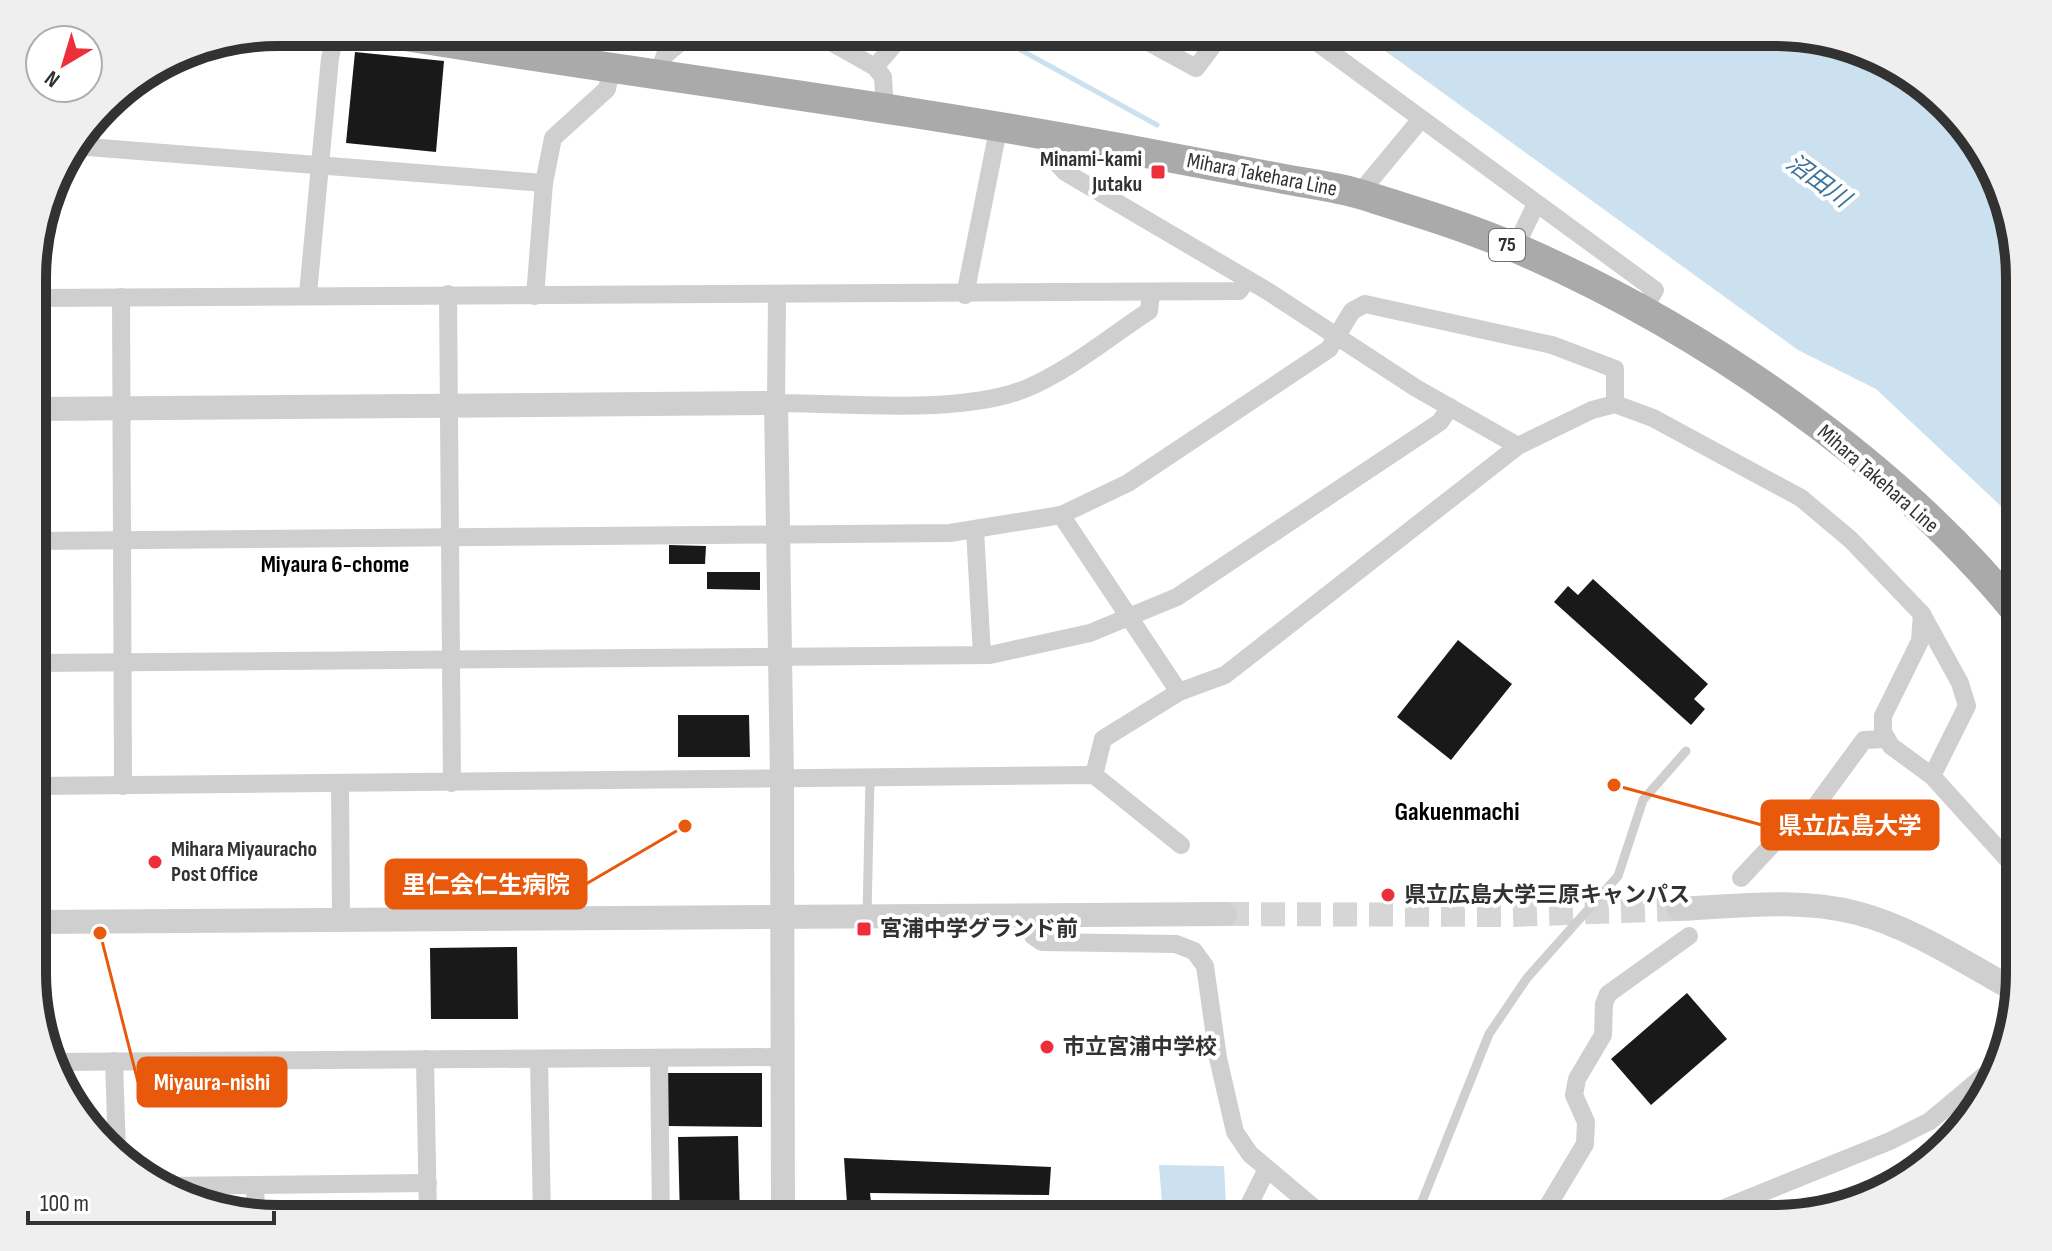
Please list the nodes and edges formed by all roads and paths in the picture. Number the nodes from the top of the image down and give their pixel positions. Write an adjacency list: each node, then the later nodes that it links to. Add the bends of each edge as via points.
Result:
1 (334, 46): 17 (street)
2 (466, 46): 10 (main road, Mihara Takehara Line / 75)
3 (676, 46): 11 (street, via 665,55)
4 (838, 46): 9 (street)
5 (893, 46): 9 (street)
6 (1156, 46): 7 (street, via 1196,68)
7 (1212, 46)
8 (1322, 46): 13 (street)
9 (875, 67): 12 (street, via 883,77)
10 (611, 70): 11 (main road, Mihara Takehara Line / 75); 18 (street, via 607,89 553,138)
11 (657, 77): 12 (main road, Mihara Takehara Line / 75)
12 (885, 109): 14 (main road, Mihara Takehara Line / 75)
13 (1421, 119): 19 (street); 20 (street)
14 (999, 125): 15 (main road, Mihara Takehara Line / 75); 26 (street)
15 (1056, 136): 19 (main road, Mihara Takehara Line / 75); 22 (street, via 1054,160 1065,172)
16 (87, 147): 17 (street)
17 (320, 165): 18 (street); 24 (street)
18 (544, 183): 27 (street)
19 (1359, 194): 21 (main road, Mihara Takehara Line / 75)
20 (1536, 204): 21 (street); 31 (street, via 1655,290)
21 (1515, 248): 31 (main road, Mihara Takehara Line / 75)
22 (1247, 280): 23 (street, via 1239,291); 32 (street)
23 (1151, 292): 26 (street); 33 (street, via 1149,311 1023,390 949,403)
24 (308, 294): 25 (street); 29 (street)
25 (448, 294): 27 (street); 35 (street)
26 (965, 295): 28 (street)
27 (535, 296): 28 (street)
28 (777, 296): 33 (street)
29 (121, 297): 30 (street); 37 (street)
30 (46, 298)
31 (1642, 312): 46 (main road, Mihara Takehara Line / 75, via 1690,338 1848,446)
32 (1338, 336): 34 (street, via 1352,311 1365,304 1552,345 1615,369); 36 (street); 40 (street, via 1329,349 1128,483)
33 (776, 403): 35 (street); 42 (street)
34 (1615, 404): 39 (street); 47 (street, via 1653,418 1801,498 1851,540)
35 (451, 406): 37 (street); 43 (street)
36 (1450, 407): 39 (street); 48 (street, via 1440,422 1177,597)
37 (120, 408): 38 (street); 44 (street)
38 (46, 409)
39 (1518, 446): 54 (street, via 1225,675)
40 (1061, 515): 41 (street); 48 (street)
41 (975, 530): 42 (street); 49 (street)
42 (779, 533): 43 (street); 50 (street)
43 (452, 536): 44 (street); 51 (street)
44 (122, 540): 45 (street); 53 (street)
45 (46, 541)
46 (2006, 599)
47 (1922, 614): 55 (street, via 1920,641 1883,716); 58 (street, via 1967,706)
48 (1130, 619): 49 (street, via 1041,646); 54 (street)
49 (982, 655): 50 (street)
50 (780, 657): 51 (street); 60 (street)
51 (450, 660): 53 (street); 61 (street)
52 (46, 663): 53 (street)
53 (122, 663): 64 (street)
54 (1179, 692): 57 (street, via 1103,739)
55 (1887, 739): 58 (street); 67 (street, via 1864,740 1803,823 1785,831)
56 (1686, 751): 96 (lane, via 1643,800 1618,876 1527,978 1489,1034)
57 (1094, 775): 59 (street); 65 (street)
58 (1932, 776): 66 (street)
59 (870, 779): 60 (street); 70 (lane)
60 (782, 780): 61 (street); 71 (street)
61 (452, 783): 62 (street)
62 (340, 784): 64 (street); 73 (street)
63 (46, 786): 64 (street)
64 (123, 786)
65 (1181, 845)
66 (2006, 858)
67 (1741, 878)
68 (1679, 909): 76 (street, via 1825,906 1860,914 1905,931)
69 (1225, 914): 72 (street)
70 (867, 916): 71 (street); 72 (street)
71 (782, 917): 73 (street); 77 (street)
72 (1028, 918): 85 (street, via 1033,936 1042,942 1176,944 1194,951 1205,966 1235,1132)
73 (341, 919): 74 (street)
74 (46, 922)
75 (1689, 936): 97 (street, via 1608,994 1603,1035 1577,1079 1574,1095 1586,1122 1585,1144)
76 (2006, 986)
77 (781, 1057): 78 (street); 93 (street)
78 (659, 1058): 80 (street); 92 (street)
79 (425, 1059): 80 (street); 81 (street); 86 (street)
80 (539, 1059): 91 (street)
81 (114, 1061): 82 (street); 84 (street)
82 (64, 1062)
83 (1980, 1079): 98 (street, via 1930,1121)
84 (117, 1139)
85 (1267, 1169): 94 (street); 95 (street)
86 (428, 1183): 87 (street); 90 (street)
87 (255, 1185): 88 (street); 89 (street)
88 (186, 1186)
89 (256, 1204)
90 (428, 1205)
91 (542, 1205)
92 (661, 1205)
93 (783, 1205)
94 (1249, 1205)
95 (1310, 1205)
96 (1421, 1205)
97 (1548, 1205)
98 (1732, 1205)

